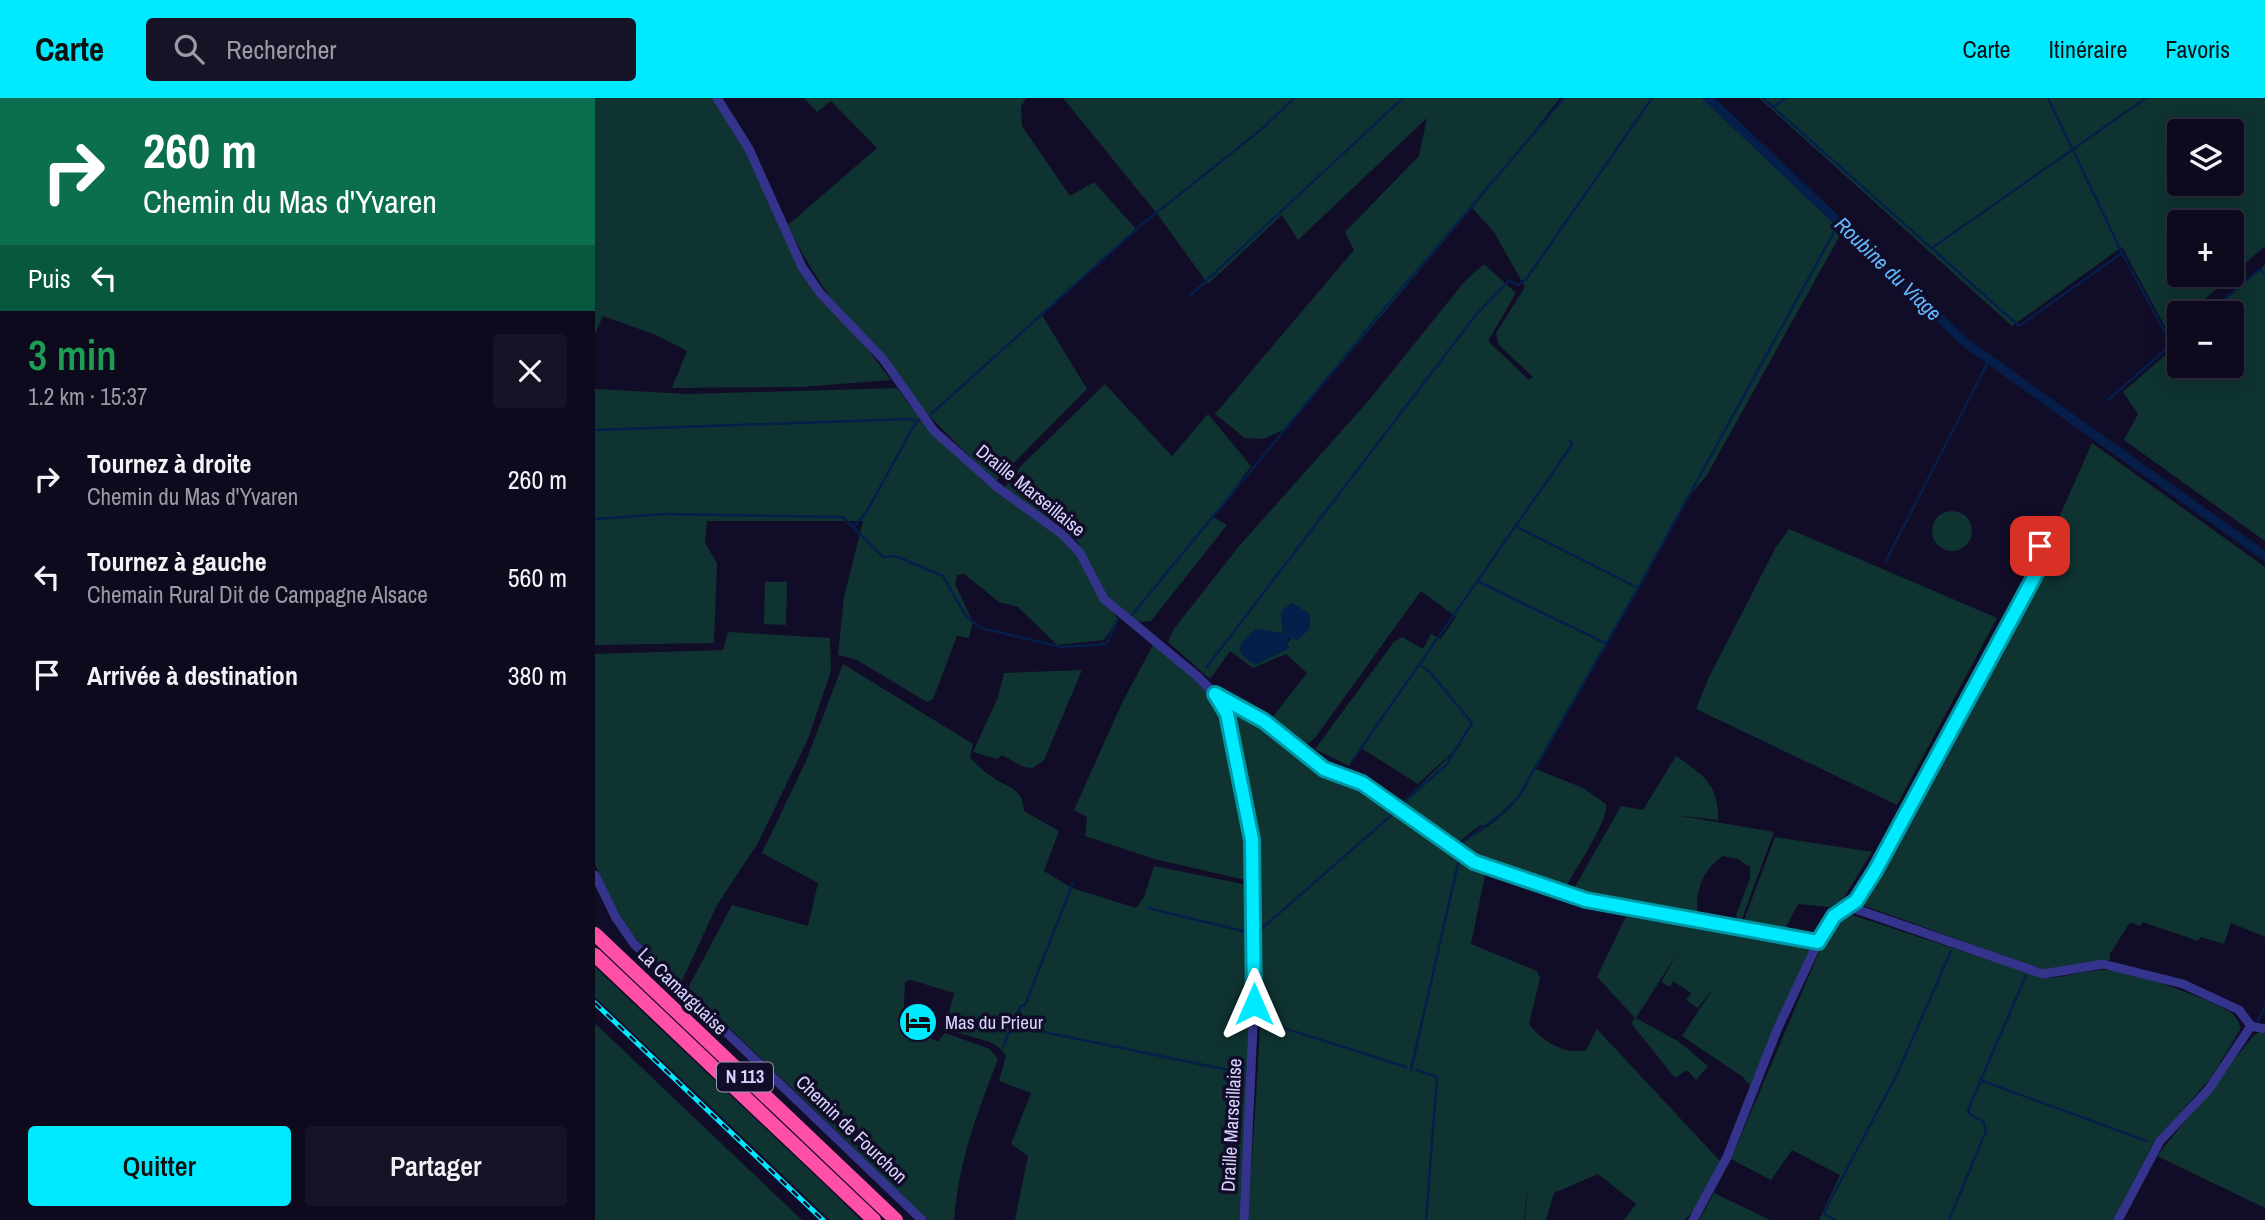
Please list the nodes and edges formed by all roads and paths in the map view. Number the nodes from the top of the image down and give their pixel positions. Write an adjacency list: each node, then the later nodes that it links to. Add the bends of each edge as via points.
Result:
1 (717, 98): 3 (street, Draille Marseillaise, via 749,149 802,267 820,293 883,359 934,430 997,487 1062,534 1080,553 1104,599)
2 (2040, 546): 5 (street, via 2039,568 1960,719 1862,893)
3 (1215, 694): 7 (street, via 1264,721 1324,769 1362,783 1474,862 1586,900); 14 (street, Draille Marseillaise, via 1227,714 1252,840 1254,1004)
4 (595, 875): 13 (street, Chemin de Fourchon, via 634,944)
5 (1847, 906): 7 (street, via 1834,916); 9 (street, via 2043,974 2103,964 2183,985 2239,1010)
6 (595, 934): 12 (highway, La Camarguaise / N 113)
7 (1818, 942): 15 (street, via 1727,1157)
8 (595, 955): 11 (highway, La Camarguaise / N 113)
9 (2251, 1026): 10 (street); 16 (street, via 2209,1089 2160,1141)
10 (2265, 1029)
11 (874, 1220)
12 (896, 1220)
13 (922, 1220)
14 (1244, 1220)
15 (1693, 1220)
16 (2118, 1220)

